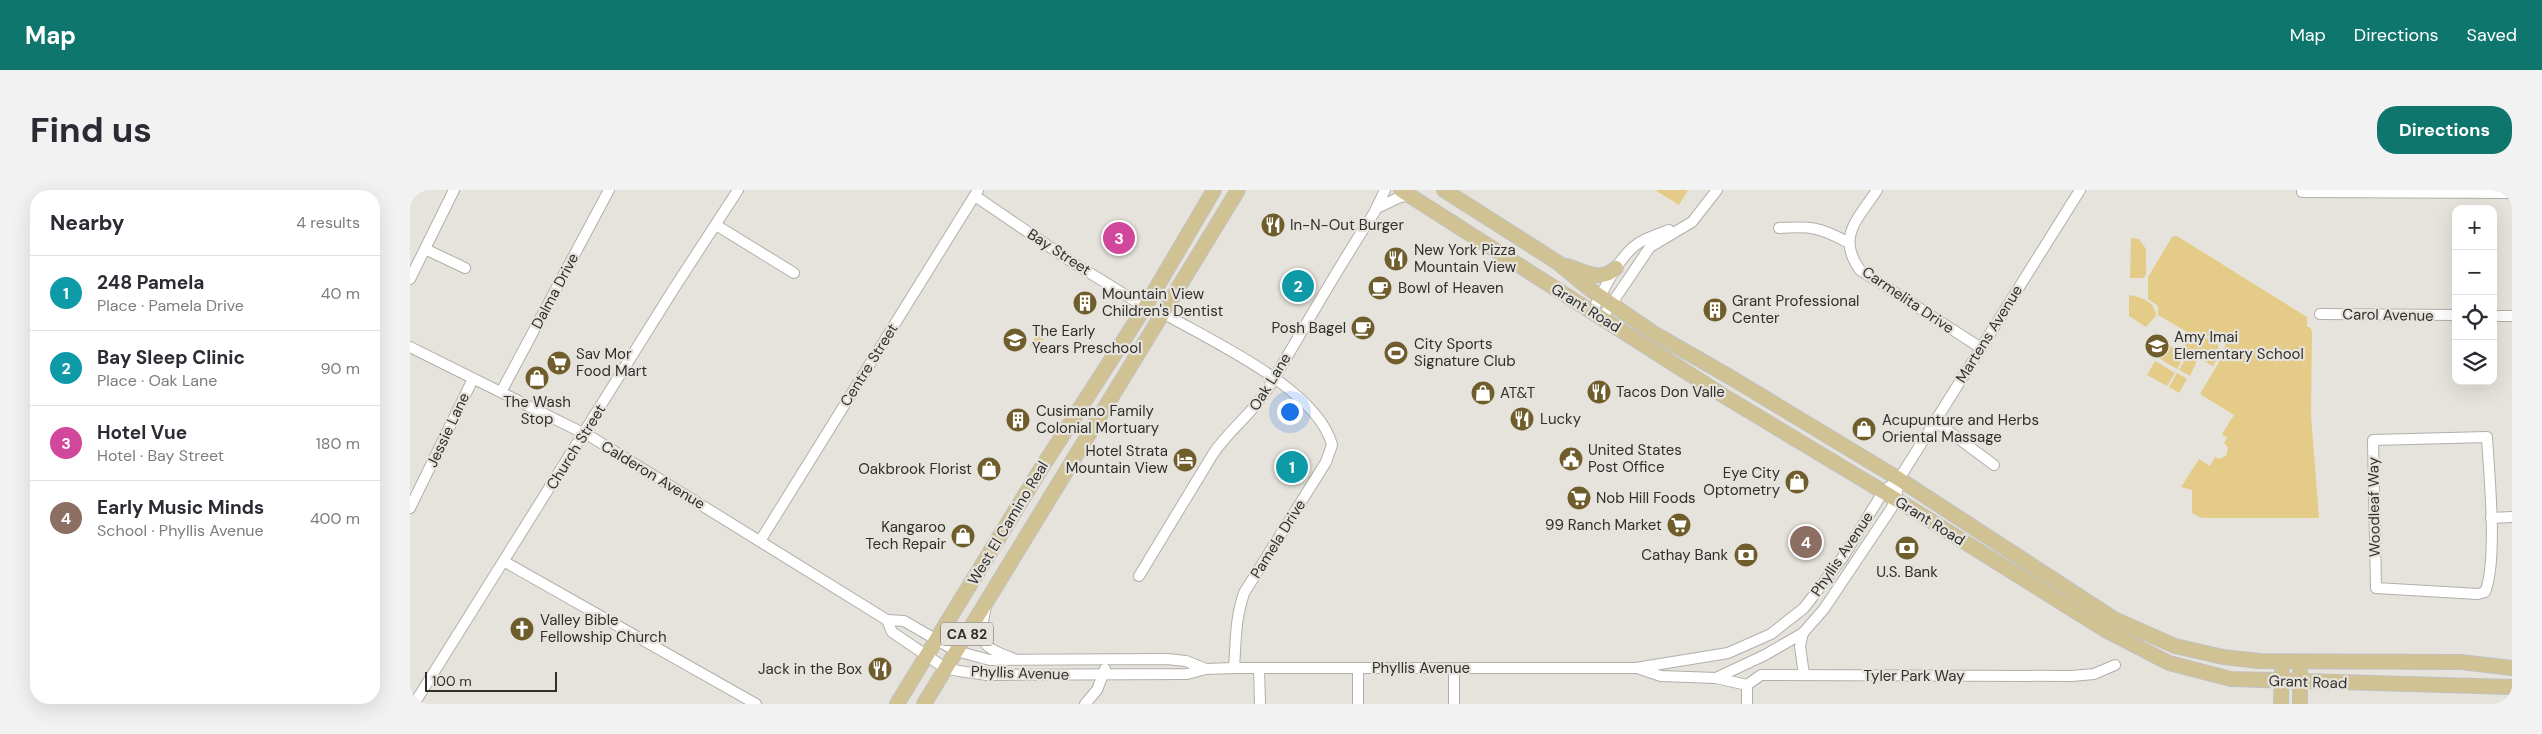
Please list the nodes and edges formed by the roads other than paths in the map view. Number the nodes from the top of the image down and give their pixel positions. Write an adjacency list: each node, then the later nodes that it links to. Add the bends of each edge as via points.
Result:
1 (454, 190): 20 (street)
2 (609, 190): 38 (street, Dalma Drive)
3 (738, 190): 17 (street, Church Street)
4 (1214, 190): 27 (main road, West El Camino Real / CA 82)
5 (1238, 190): 28 (main road, West El Camino Real / CA 82)
6 (1385, 190): 15 (street, Oak Lane)
7 (1444, 190): 21 (main road, Grant Road)
8 (1717, 190): 16 (street)
9 (1877, 190): 19 (street, via 1852,229)
10 (2080, 190): 35 (street, Martens Avenue)
11 (1407, 192): 15 (street); 29 (main road, Grant Road)
12 (2302, 192): 14 (street)
13 (976, 193): 27 (street, Bay Street, via 1072,262); 48 (street, Centre Street)
14 (2512, 193)
15 (1377, 208): 36 (street, Oak Lane)
16 (1692, 222): 23 (street, via 1643,240); 26 (street, via 1650,247)
17 (716, 225): 24 (street); 40 (street, Church Street)
18 (1779, 228): 19 (street, via 1809,226)
19 (1849, 243): 35 (street, Carmelita Drive, via 1850,256 1860,270)
20 (425, 249): 22 (street); 25 (street)
21 (1557, 262): 23 (main road, via 1598,277); 26 (main road, Grant Road)
22 (464, 268)
23 (1616, 268): 26 (street)
24 (794, 273)
25 (410, 279)
26 (1606, 300): 29 (street); 42 (main road, Grant Road, via 1655,334)
27 (1145, 307): 54 (main road, West El Camino Real / CA 82)
28 (1163, 314): 36 (street); 51 (main road, West El Camino Real / CA 82)
29 (1597, 314): 43 (main road, Grant Road, via 1724,396)
30 (2320, 314): 31 (street, Carol Avenue)
31 (2452, 316)
32 (2497, 316): 33 (street)
33 (2512, 316)
34 (410, 347): 37 (street, Calderon Avenue)
35 (1981, 348): 39 (street, Martens Avenue)
36 (1273, 378): 50 (street, Oak Lane, via 1246,419 1225,436); 63 (street, Pamela Drive, via 1304,402 1323,424 1332,445 1326,462 1244,593 1237,612)
37 (472, 379): 38 (street, Calderon Avenue); 45 (street, Jessie Lane)
38 (501, 392): 40 (street, Calderon Avenue)
39 (1935, 421): 41 (street); 42 (street, Martens Avenue)
40 (584, 433): 48 (street, Calderon Avenue); 49 (street, Church Street)
41 (1994, 465)
42 (1899, 479): 43 (street, Phyllis Avenue); 44 (street, Phyllis Avenue); 59 (main road, Grant Road, via 2114,619 2175,646 2223,657)
43 (1883, 492): 44 (main road, Grant Road); 67 (street, Phyllis Avenue, via 1822,587 1792,619 1771,634 1728,653)
44 (1896, 499): 53 (street, Phyllis Avenue, via 1836,591); 73 (main road, Grant Road, via 2107,631 2158,658 2217,677)
45 (410, 508)
46 (2512, 517): 47 (street)
47 (2491, 518): 47 (street, Woodleaf Way, via 2487,437 2373,440 2376,588 2486,592 2490,581)
48 (760, 541): 52 (street, Calderon Avenue)
49 (505, 562): 77 (street, Church Street); 78 (street)
50 (1139, 576)
51 (988, 599): 55 (main road, West El Camino Real / CA 82); 57 (street, via 981,633 983,642 990,650)
52 (887, 620): 54 (street, Calderon Avenue, via 904,621); 56 (street, Calderon Avenue, via 892,632)
53 (1803, 633): 71 (street, via 1800,646); 72 (street, Phyllis Avenue)
54 (937, 639): 55 (street, Phyllis Avenue); 56 (main road, West El Camino Real / CA 82)
55 (956, 651): 57 (street, Phyllis Avenue, via 990,660); 62 (main road, West El Camino Real / CA 82)
56 (927, 656): 62 (street, Phyllis Avenue); 79 (main road, West El Camino Real / CA 82)
57 (1020, 661): 58 (street, Phyllis Avenue)
58 (1107, 661): 69 (street, Phyllis Avenue, via 1167,659 1186,661); 70 (street)
59 (2282, 662): 60 (main road, Grant Road); 73 (main road)
60 (2300, 662): 68 (main road, Grant Road, via 2461,662); 74 (main road)
61 (2114, 665): 71 (street, Tyler Park Way, via 2094,674 2072,676)
62 (945, 668): 70 (street, Phyllis Avenue, via 987,676); 80 (main road, West El Camino Real / CA 82)
63 (1234, 668): 64 (street, Phyllis Avenue); 69 (street, Phyllis Avenue)
64 (1259, 668): 65 (street, Phyllis Avenue); 82 (street)
65 (1358, 668): 66 (street, Phyllis Avenue); 83 (street)
66 (1454, 668): 67 (street, Phyllis Avenue); 84 (street)
67 (1636, 668): 72 (street, Phyllis Avenue, via 1661,676)
68 (2512, 668)
69 (1206, 669): 70 (street, Phyllis Avenue, via 1187,674)
70 (1103, 675): 81 (street, via 1097,690)
71 (1804, 676): 75 (street, Tyler Park Way, via 1761,675)
72 (1716, 678): 75 (street)
73 (2282, 681): 74 (main road, Grant Road); 86 (main road)
74 (2300, 682): 76 (main road, Grant Road); 87 (main road)
75 (1747, 685): 85 (street)
76 (2512, 687)
77 (414, 704)
78 (756, 704)
79 (896, 704)
80 (924, 704)
81 (1085, 704)
82 (1260, 704)
83 (1358, 704)
84 (1454, 704)
85 (1747, 704)
86 (2281, 704)
87 (2300, 704)

